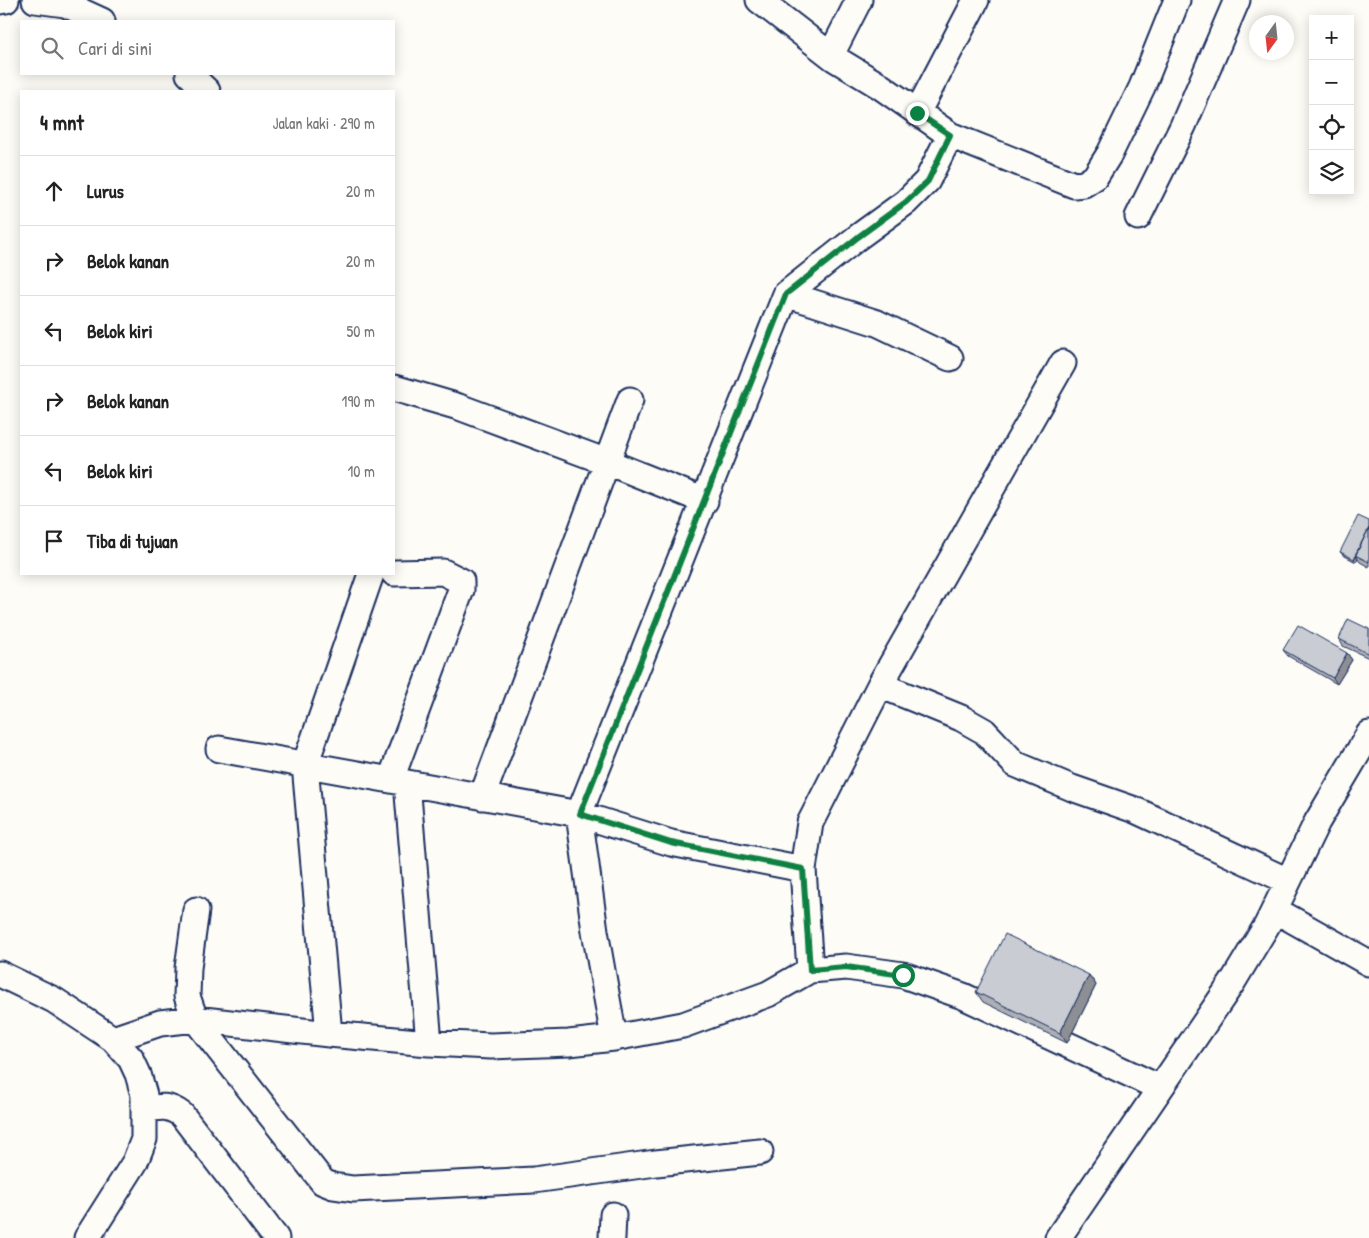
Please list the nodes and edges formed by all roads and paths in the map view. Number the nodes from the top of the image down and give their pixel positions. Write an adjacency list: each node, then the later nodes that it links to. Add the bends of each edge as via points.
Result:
1 (6, 0): 8 (street)
2 (35, 0): 9 (street, via 65,4)
3 (759, 0): 10 (street)
4 (860, 0): 10 (street, via 834,47)
5 (976, 0): 13 (street)
6 (1177, 0): 14 (street, via 1142,87 1110,153 1095,176 1084,184 1074,185)
7 (1237, 0): 15 (street, via 1183,126)
8 (0, 1)
9 (100, 20)
10 (834, 58): 13 (street)
11 (190, 75): 12 (street)
12 (206, 90)
13 (917, 113): 14 (street)
14 (950, 135): 16 (street, via 928,181 906,202)
15 (1138, 217)
16 (786, 294): 17 (street, via 877,323); 22 (street)
17 (950, 358)
18 (1063, 363): 25 (street)
19 (395, 388): 21 (street, via 459,407)
20 (630, 400): 21 (street)
21 (608, 462): 22 (street); 30 (street)
22 (704, 500): 31 (street)
23 (395, 573): 29 (street, via 443,572 461,581 461,590)
24 (372, 575): 28 (street)
25 (880, 685): 32 (street, via 810,823); 33 (street, via 961,718 984,731 1015,764 1135,810)
26 (1369, 734): 33 (street, via 1317,822)
27 (219, 749): 28 (street)
28 (305, 765): 29 (street); 40 (street)
29 (399, 781): 30 (street); 43 (street)
30 (482, 797): 31 (street)
31 (580, 814): 32 (street, via 671,843); 41 (street, via 595,931)
32 (803, 869): 37 (street)
33 (1288, 881): 35 (street)
34 (196, 910): 39 (street, via 187,996)
35 (1275, 910): 36 (street); 44 (street, via 1232,983)
36 (1369, 963)
37 (810, 970): 41 (street, via 768,994 683,1025); 44 (street, via 846,967 903,975 963,996)
38 (0, 974): 42 (street, via 54,1000)
39 (195, 1019): 40 (street); 42 (street, via 160,1023); 46 (street, via 323,1182 333,1186 353,1189 534,1180)
40 (329, 1034): 43 (street)
41 (614, 1038): 43 (street, via 491,1046)
42 (113, 1039): 45 (street, via 131,1059 138,1074)
43 (429, 1043)
44 (1160, 1088): 49 (street)
45 (145, 1110): 47 (street, via 144,1139 135,1162); 48 (street, via 172,1108 182,1115)
46 (760, 1152)
47 (87, 1238)
48 (276, 1238)
49 (1058, 1238)

